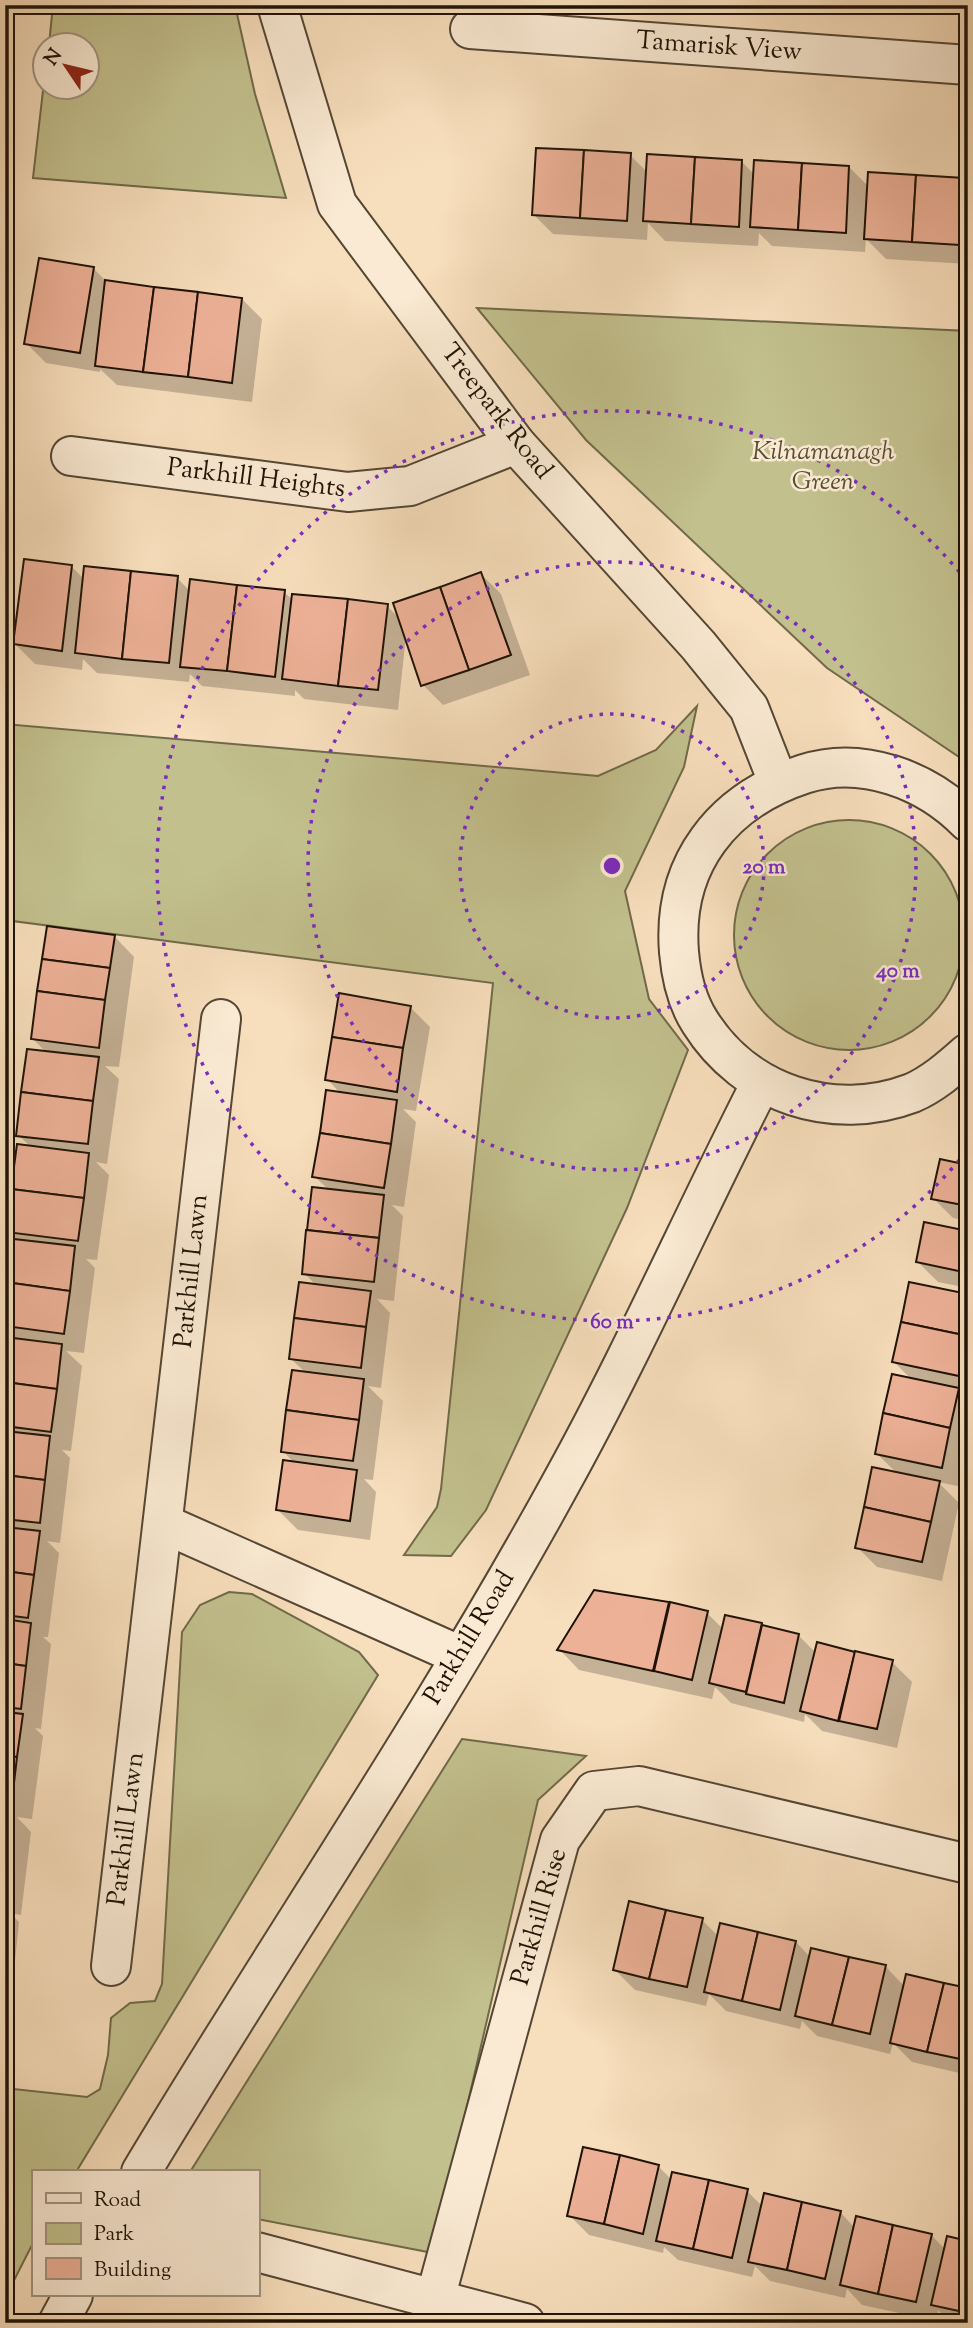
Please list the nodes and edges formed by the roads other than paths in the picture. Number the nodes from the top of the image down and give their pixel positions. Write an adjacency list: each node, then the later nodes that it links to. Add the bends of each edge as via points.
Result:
1 (277, 5): 4 (street, Treepark Road, via 337,204)
2 (470, 29): 3 (street, Tamarisk View)
3 (968, 65)
4 (516, 444): 5 (street, Parkhill Heights, via 410,486 348,492); 6 (street, Treepark Road, via 749,708)
5 (71, 456)
6 (778, 782): 7 (street, via 814,771 853,768 903,777 948,802); 10 (street, via 750,797 703,846 684,887 677,926 681,975 698,1020 723,1054)
7 (968, 822)
8 (221, 1018): 11 (street, Parkhill Lawn)
9 (968, 1053): 10 (street, via 914,1092 873,1103 852,1106 805,1101)
10 (761, 1083): 12 (street, Parkhill Road, via 562,1482)
11 (164, 1524): 12 (street); 14 (street, Parkhill Lawn)
12 (459, 1655): 15 (street, Parkhill Road)
13 (968, 1864): 18 (street, Parkhill Rise, via 639,1786 594,1791 560,1840)
14 (111, 1966)
15 (142, 2170)
16 (259, 2253): 18 (street)
17 (72, 2296): 19 (street)
18 (435, 2299): 20 (street)
19 (58, 2323)
20 (525, 2323)

